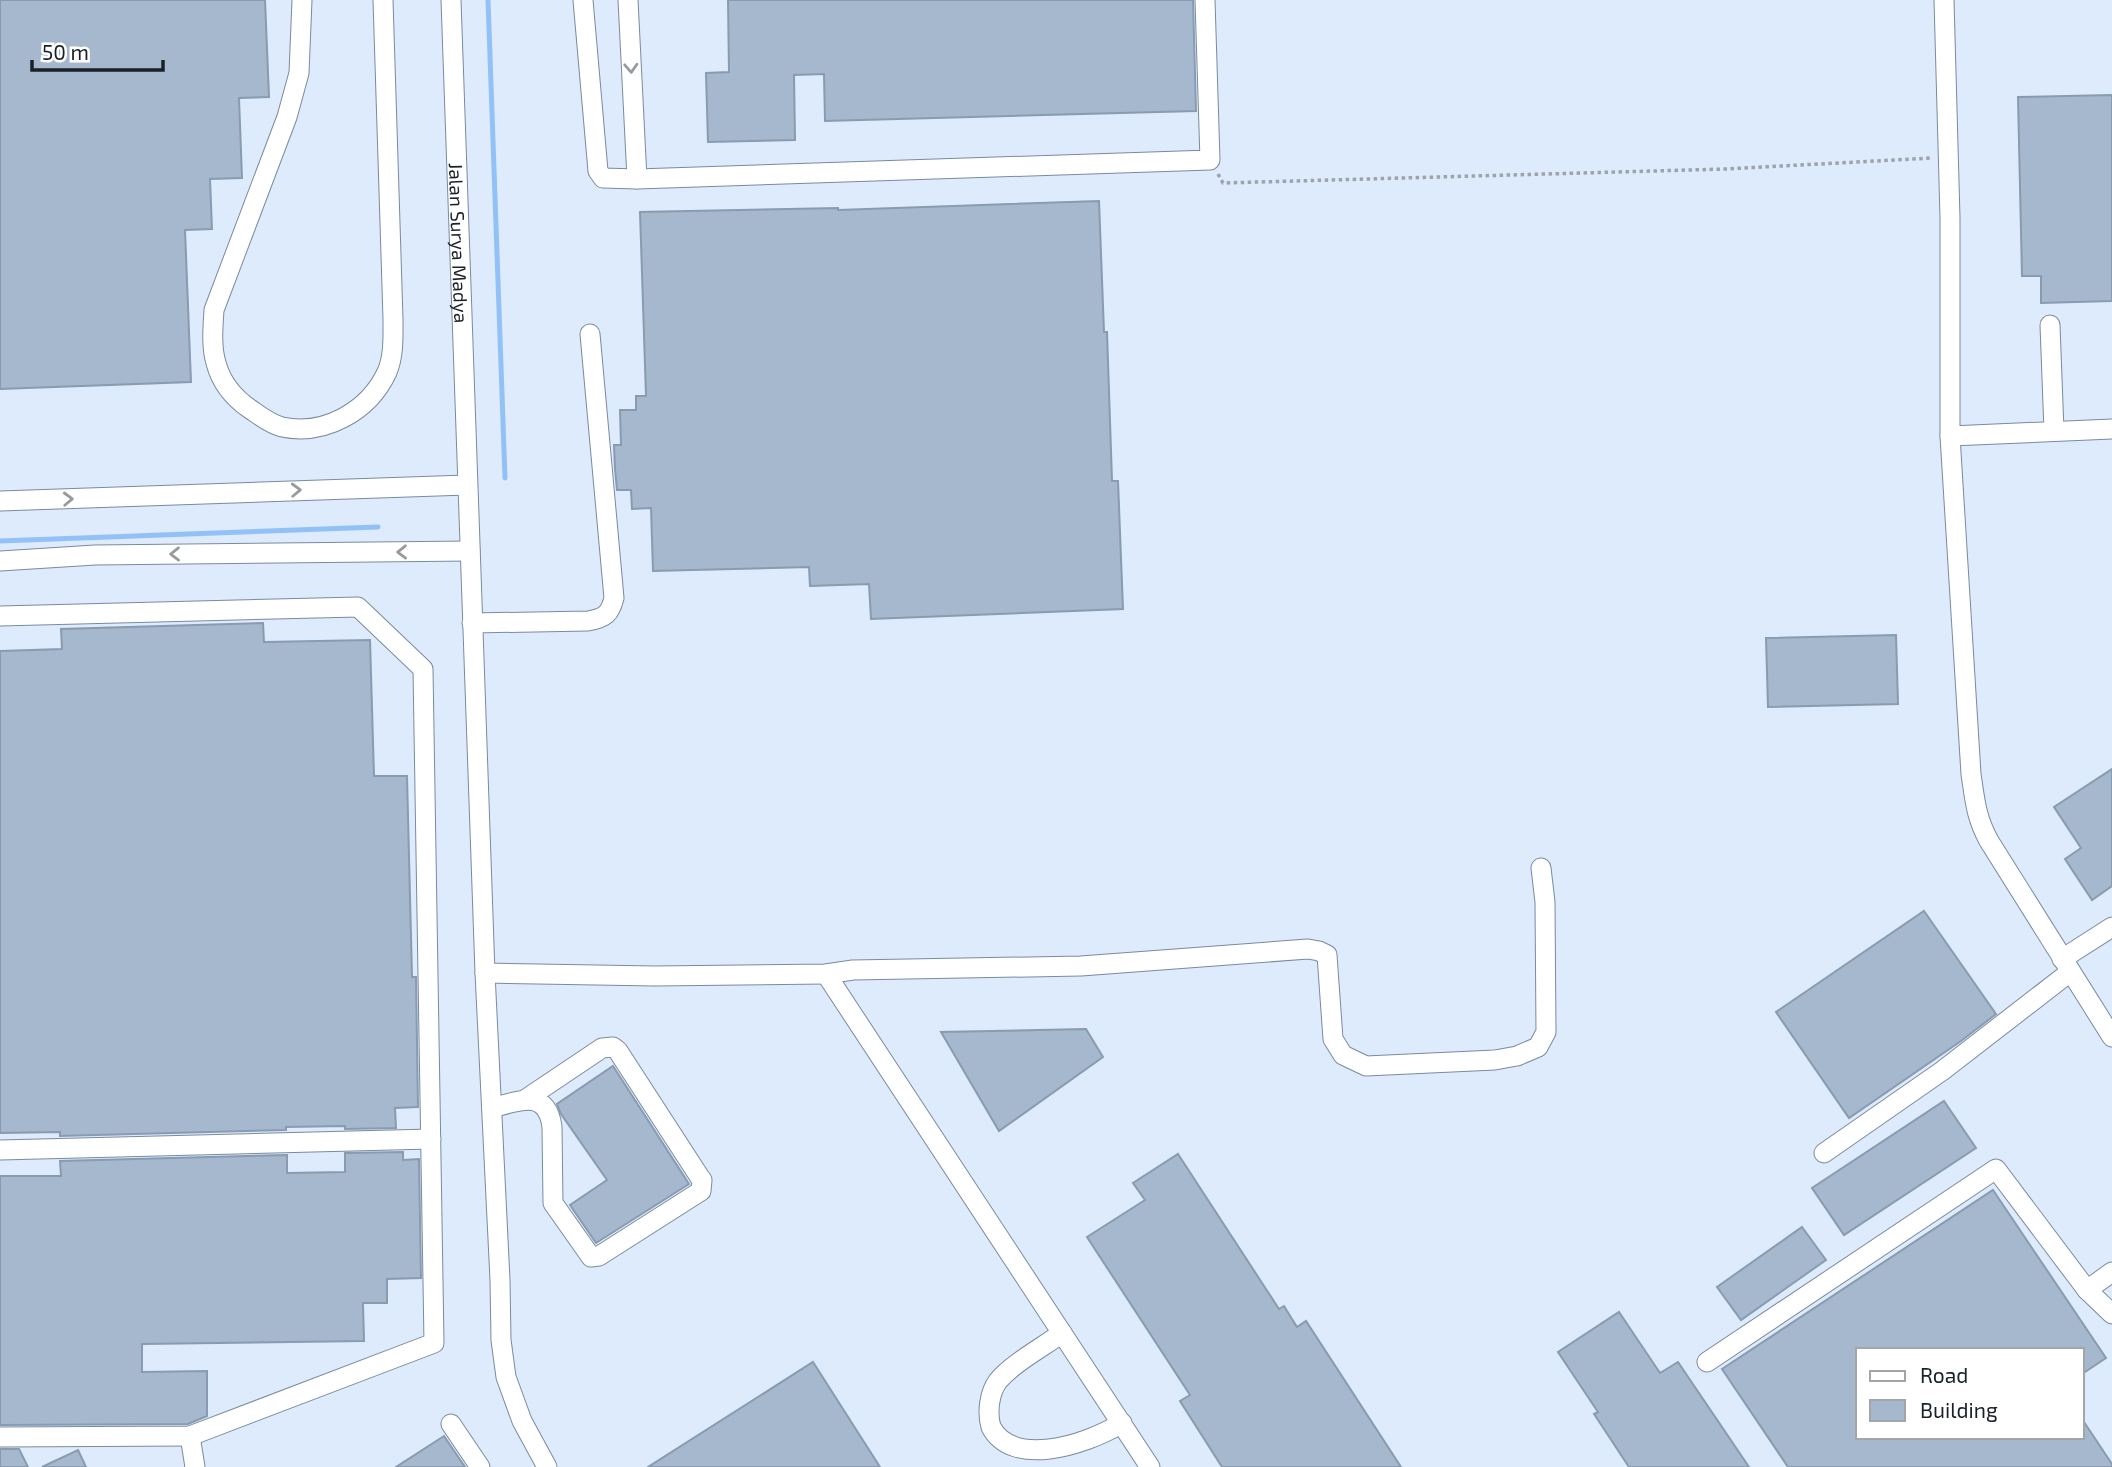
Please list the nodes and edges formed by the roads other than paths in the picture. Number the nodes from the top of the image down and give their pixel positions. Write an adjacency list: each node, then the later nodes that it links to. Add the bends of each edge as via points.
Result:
1 (302, 0): 2 (street, via 299,72 287,117 221,289 212,330 215,361 237,400 281,427 294,428 319,428 355,413 373,394 390,363 393,319)
2 (383, 0)
3 (451, 0): 14 (street, Jalan Surya Madya)
4 (583, 0): 8 (street, via 598,171 603,178)
5 (628, 0): 8 (street, one-way to 8)
6 (1205, 0): 8 (street, via 1210,160)
7 (1944, 0): 13 (street)
8 (637, 179)
9 (2050, 325): 12 (street)
10 (590, 334): 19 (street, via 614,598 610,612 588,621)
11 (2112, 429): 12 (street)
12 (2054, 431): 13 (street)
13 (1950, 436): 22 (street, via 1971,774 1979,822)
14 (467, 485): 15 (street, one-way to 14); 16 (street, Jalan Surya Madya)
15 (0, 501)
16 (470, 551): 17 (street, one-way to 17, via 95,555); 19 (street, Jalan Surya Madya)
17 (0, 561)
18 (0, 616): 28 (street, via 358,607 423,669)
19 (472, 624): 23 (street, Jalan Surya Madya)
20 (1541, 868): 24 (street, via 1546,1032 1538,1047 1495,1060 1366,1066 1343,1055 1333,1039 1327,955 1319,951 1081,966)
21 (2112, 928): 22 (street)
22 (2066, 966): 25 (street); 30 (street, via 1942,1070)
23 (485, 973): 24 (street); 27 (street, Jalan Surya Madya)
24 (826, 974): 34 (street)
25 (2112, 1037)
26 (526, 1099): 26 (street, via 536,1101 550,1117 553,1203 591,1257 701,1191 702,1180 613,1047 602,1048); 27 (street)
27 (492, 1108): 42 (street, Jalan Surya Madya, via 506,1377 522,1421)
28 (431, 1139): 29 (street); 38 (street, via 434,1343)
29 (0, 1150)
30 (1824, 1153)
31 (2112, 1272): 32 (street)
32 (2087, 1290): 33 (street); 35 (street, via 1996,1169)
33 (2112, 1314)
34 (1062, 1333): 36 (street); 36 (street, via 1010,1370 992,1391 991,1427 999,1446 1023,1466 1038,1465 1066,1456)
35 (1707, 1363)
36 (1122, 1423): 43 (street)
37 (451, 1424): 41 (street)
38 (190, 1436): 39 (street); 40 (street)
39 (0, 1437)
40 (195, 1467)
41 (480, 1467)
42 (547, 1467)
43 (1150, 1467)

